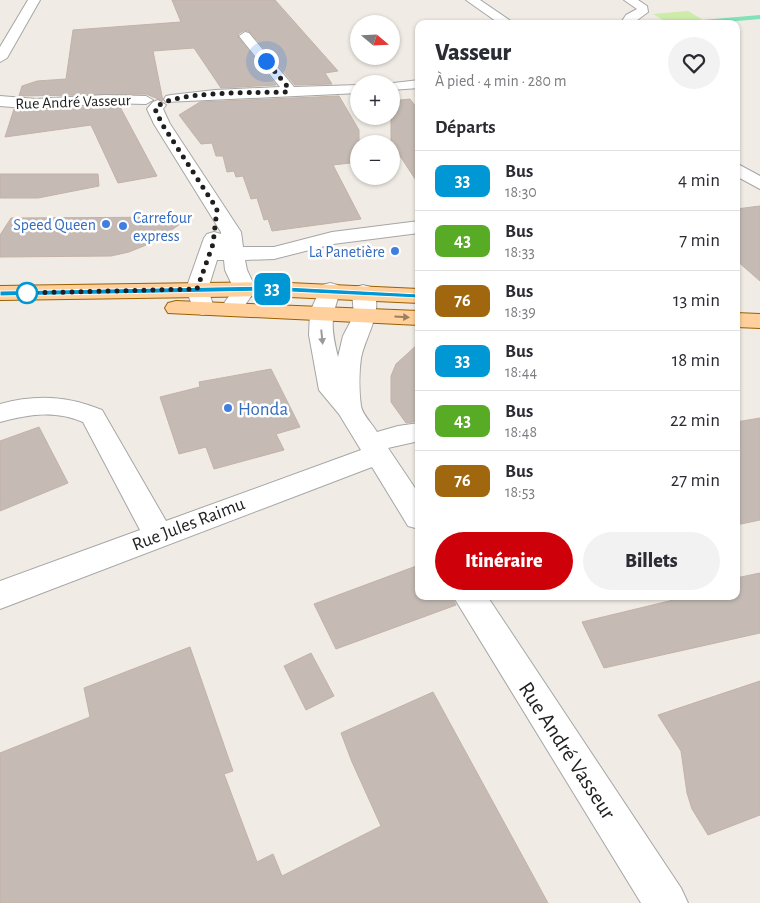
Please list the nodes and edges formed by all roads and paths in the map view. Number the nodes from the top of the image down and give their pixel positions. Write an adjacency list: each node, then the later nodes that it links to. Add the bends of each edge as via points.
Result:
1 (34, 0): 7 (street)
2 (472, 0): 4 (street)
3 (630, 0): 5 (street, via 642,8 642,12)
4 (504, 20)
5 (629, 20)
6 (245, 36): 11 (street, via 287,86)
7 (0, 58)
8 (415, 84): 9 (street)
9 (400, 85)
10 (350, 89): 11 (street)
11 (287, 92): 12 (street, via 215,94)
12 (158, 101): 13 (street, Rue André Vasseur); 18 (street, Rue André Vasseur, via 155,109 162,124)
13 (0, 102)
14 (760, 168): 15 (street)
15 (740, 170)
16 (740, 171): 17 (street)
17 (760, 184)
18 (217, 209): 20 (street); 21 (street, Rue André Vasseur, via 231,232)
19 (415, 228): 21 (street, via 332,238 274,253)
20 (209, 254): 21 (street); 26 (street)
21 (235, 254): 22 (street, Rue André Vasseur, via 236,270)
22 (245, 289): 23 (main road); 26 (main road); 29 (street)
23 (330, 290): 27 (main road); 30 (street)
24 (0, 293): 26 (main road)
25 (415, 297): 27 (main road)
26 (200, 298): 28 (main road); 29 (main road)
27 (364, 303): 30 (main road); 31 (main road, one-way to 31); 36 (street, via 349,360)
28 (0, 306)
29 (231, 309): 30 (main road)
30 (321, 312): 36 (street, one-way to 36, via 321,335 332,390)
31 (415, 317)
32 (740, 320): 33 (main road)
33 (760, 321)
34 (740, 333): 35 (main road)
35 (760, 335)
36 (348, 408): 39 (street)
37 (0, 413): 41 (street, via 37,404 78,409 94,416)
38 (415, 433): 39 (street, Rue Jules Raimu, via 398,435)
39 (375, 449): 40 (street); 41 (street, Rue Jules Raimu)
40 (415, 512)
41 (158, 534): 42 (street, Rue Jules Raimu)
42 (0, 595)
43 (472, 600): 44 (street, Rue André Vasseur)
44 (666, 903)

